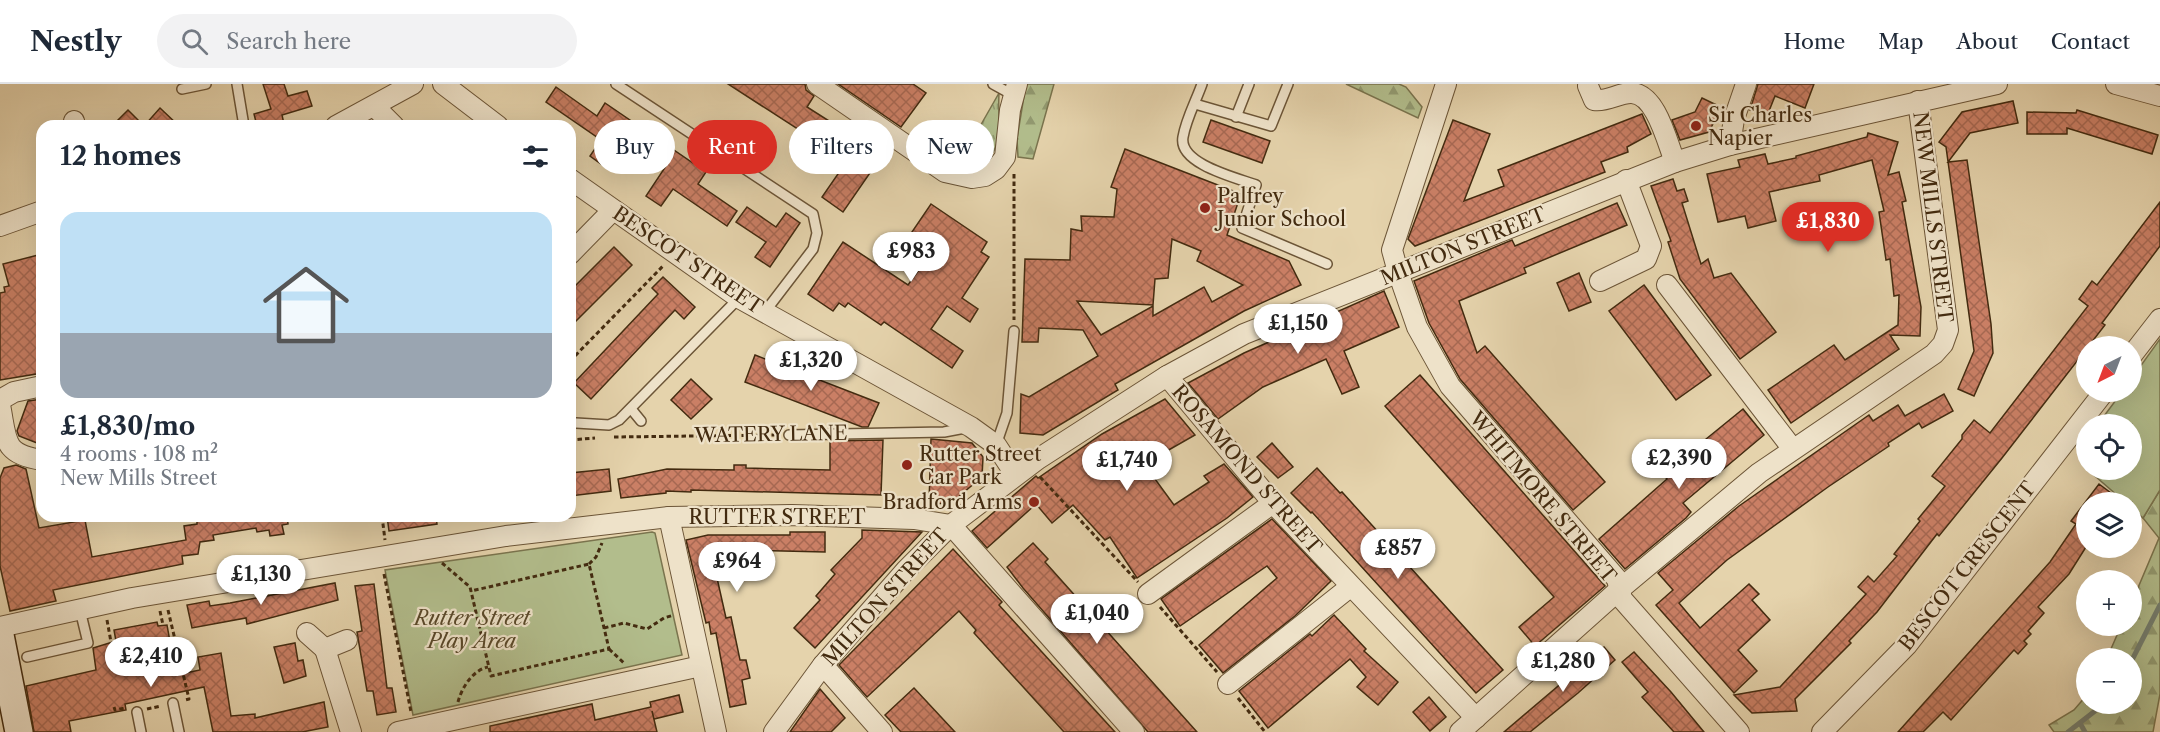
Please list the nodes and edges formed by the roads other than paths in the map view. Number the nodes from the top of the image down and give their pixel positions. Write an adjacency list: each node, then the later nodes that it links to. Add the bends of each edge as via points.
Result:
1 (206, 84): 16 (lane)
2 (237, 84): 23 (lane)
3 (413, 84): 21 (street)
4 (443, 84): 26 (street)
5 (616, 84): 40 (lane, via 813,214 817,233 813,249)
6 (817, 84): 17 (street, via 945,172 972,178 985,176 1001,163)
7 (993, 84): 17 (lane)
8 (1202, 84): 20 (lane)
9 (1248, 84): 22 (lane)
10 (1288, 84): 22 (lane, via 1271,126)
11 (1746, 84): 27 (street)
12 (1997, 84): 19 (street, MILTON STREET)
13 (2116, 84): 18 (street)
14 (1439, 86): 36 (street, WHITMORE STREET, via 1392,250)
15 (1588, 86): 28 (street, via 1594,100 1633,93 1644,96 1652,104)
16 (182, 89)
17 (1015, 90)
18 (2160, 96)
19 (1918, 101): 27 (street, MILTON STREET); 55 (street, NEW MILLS STREET, via 1948,330 1943,344 1935,354)
20 (1194, 104): 22 (lane); 35 (lane, via 1183,137 1187,154 1197,162 1256,185 1242,228)
21 (374, 106): 24 (street); 25 (street)
22 (1236, 117)
23 (243, 120)
24 (347, 120)
25 (388, 120)
26 (490, 120)
27 (1730, 144): 28 (street, MILTON STREET)
28 (1675, 162): 29 (street, MILTON STREET)
29 (1626, 180): 36 (street, MILTON STREET); 37 (street, via 1651,246 1650,254)
30 (576, 183): 31 (street, BESCOT STREET)
31 (613, 210): 34 (street); 39 (street, BESCOT STREET)
32 (36, 214): 33 (street)
33 (0, 226)
34 (576, 248)
35 (1327, 264)
36 (1398, 272): 44 (street, MILTON STREET, via 1244,334); 62 (street, WHITMORE STREET, via 1417,327 1450,386 1617,579)
37 (1600, 281)
38 (1667, 285): 55 (street)
39 (739, 298): 40 (street, BESCOT STREET); 49 (lane)
40 (764, 313): 52 (street, BESCOT STREET)
41 (2160, 319): 43 (street)
42 (1014, 331): 54 (lane, via 1007,413)
43 (2142, 342)
44 (1167, 376): 57 (street, MILTON STREET); 58 (street, ROSAMOND STREET)
45 (36, 387): 46 (street)
46 (0, 400)
47 (2096, 402): 87 (street, BESCOT CRESCENT, via 1907,645)
48 (0, 405): 56 (street, via 8,445 23,457)
49 (632, 410): 50 (lane); 51 (lane, via 609,425)
50 (642, 421)
51 (576, 423)
52 (971, 427): 53 (lane, WATERY LANE, via 904,434); 54 (street, BESCOT STREET)
53 (789, 435)
54 (996, 445): 57 (street, BESCOT STREET)
55 (1792, 448): 62 (street, NEW MILLS STREET)
56 (36, 459)
57 (1016, 474): 60 (street, MILTON STREET)
58 (1273, 503): 61 (street, ROSAMOND STREET); 63 (street)
59 (669, 517): 60 (street, RUTTER STREET, via 901,511); 64 (street, RUTTER STREET, via 506,536); 71 (street)
60 (951, 525): 70 (street, MILTON STREET); 84 (street)
61 (1350, 587): 72 (street); 75 (street, ROSAMOND STREET)
62 (1620, 589): 75 (street, NEW MILLS STREET); 86 (street, WHITMORE STREET, via 1622,599)
63 (1148, 594)
64 (80, 610): 66 (street, RUTTER STREET); 69 (lane, via 88,643)
65 (307, 633): 68 (street)
66 (1, 639): 77 (street)
67 (347, 640): 68 (street)
68 (325, 649): 80 (street)
69 (27, 657)
70 (823, 665): 82 (street, MILTON STREET); 83 (street)
71 (701, 666): 76 (street); 81 (street)
72 (1228, 684)
73 (173, 703): 79 (lane)
74 (136, 712): 78 (lane)
75 (1476, 718): 85 (street, NEW MILLS STREET)
76 (406, 730)
77 (19, 732)
78 (141, 732)
79 (179, 732)
80 (351, 732)
81 (716, 732)
82 (774, 732)
83 (882, 732)
84 (1134, 732)
85 (1460, 732)
86 (1739, 732)
87 (1822, 732)

